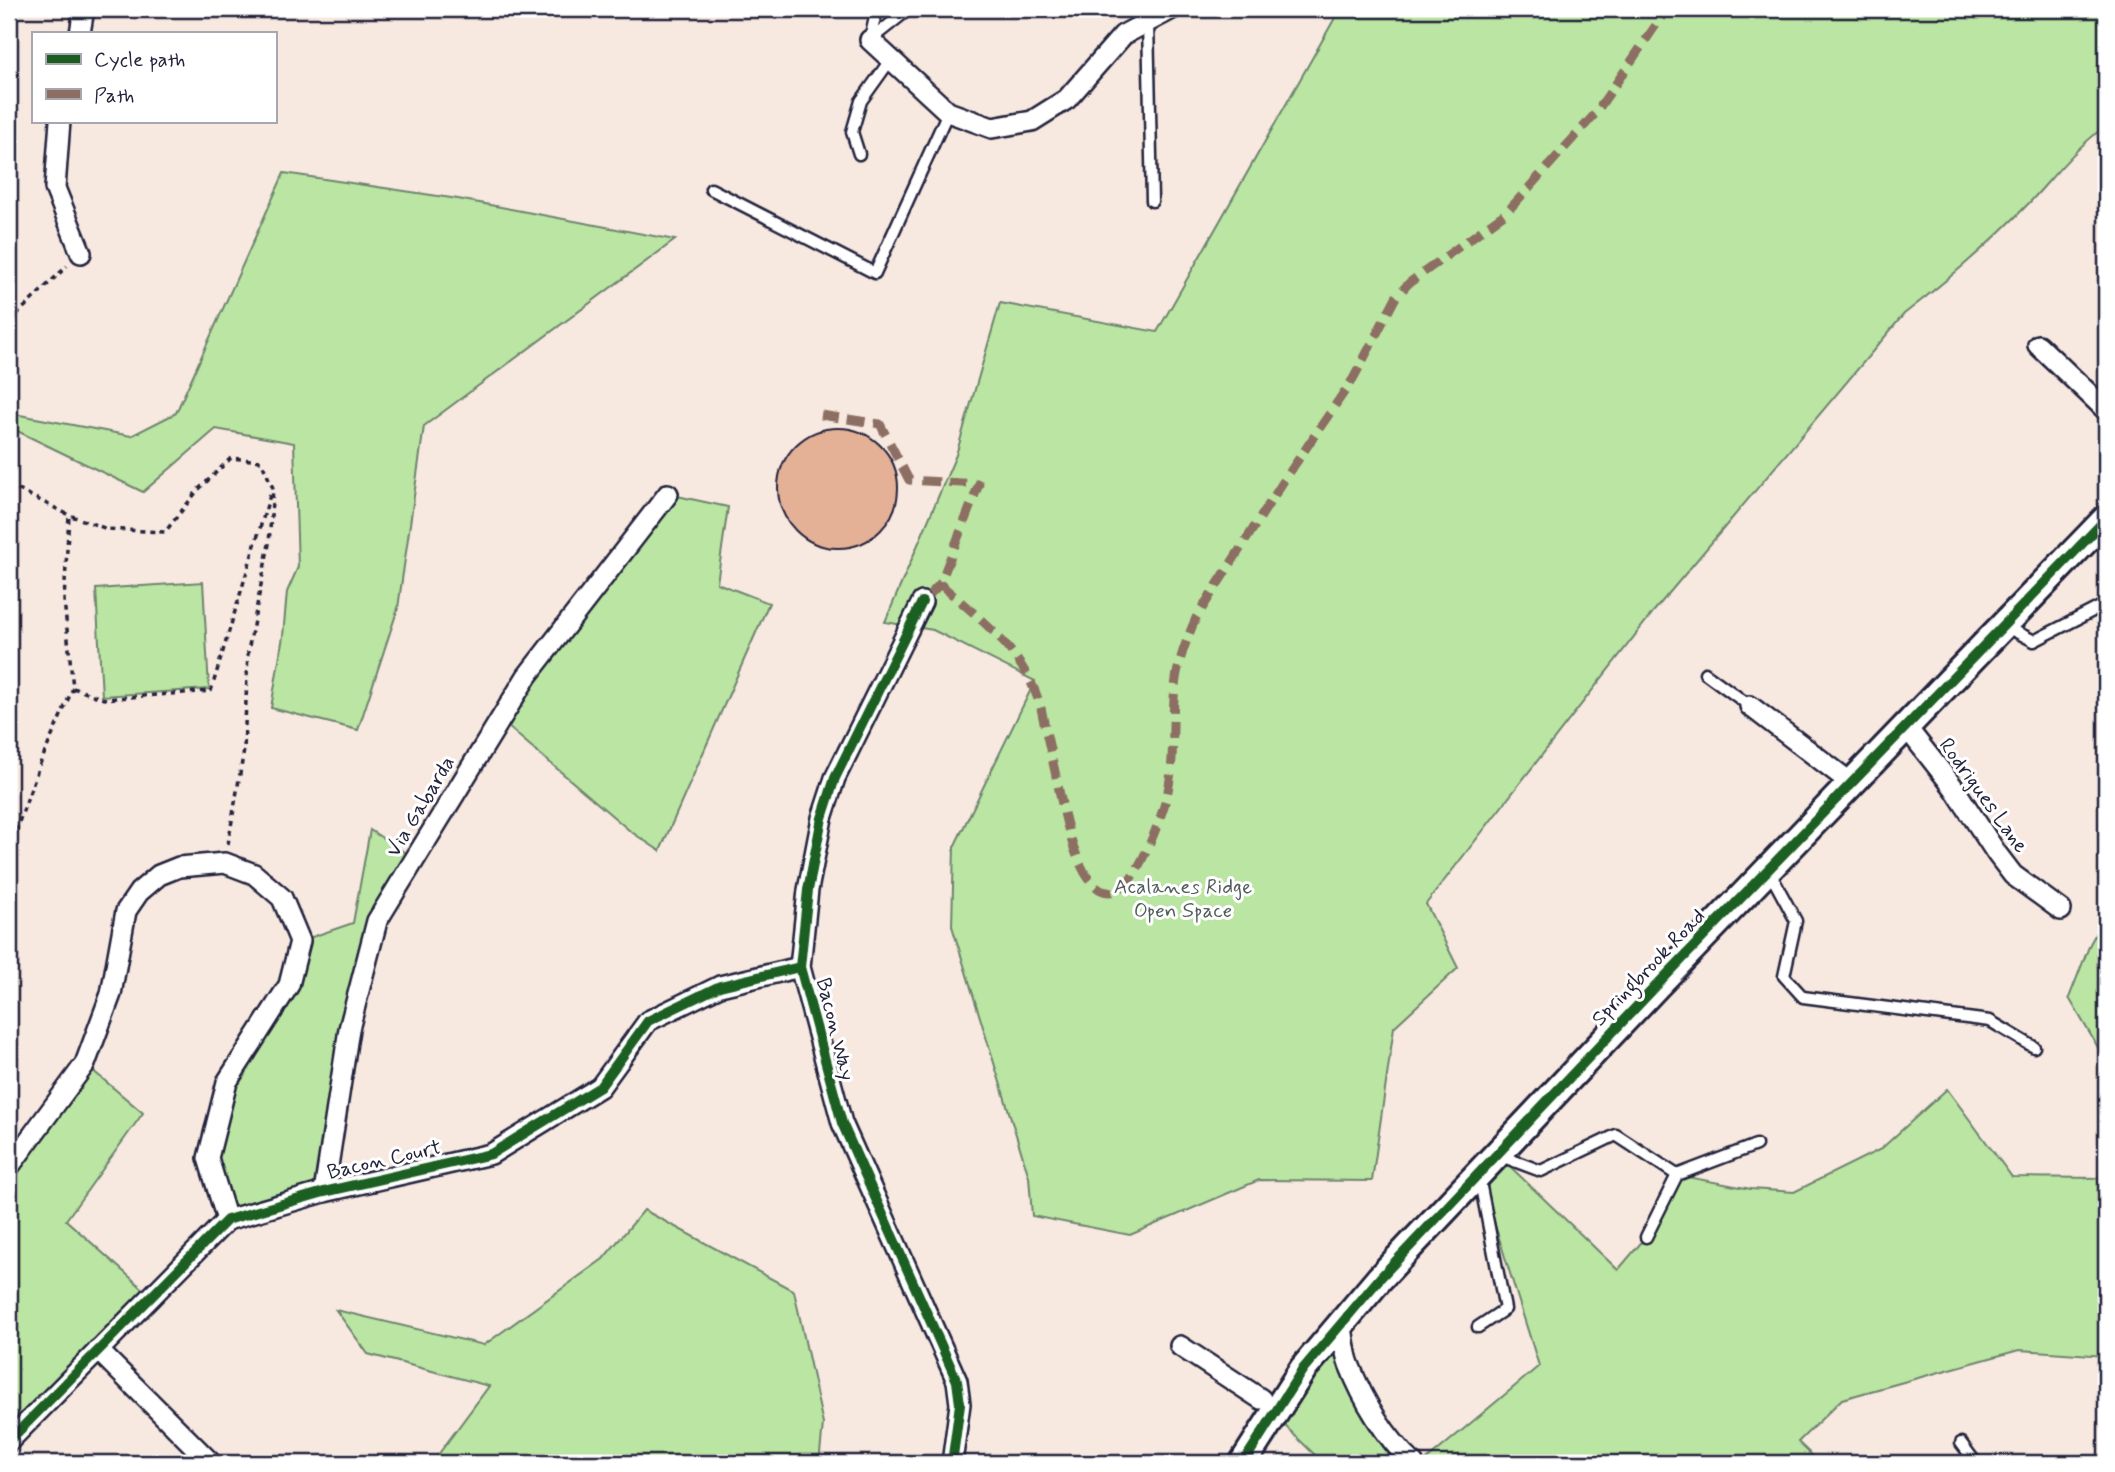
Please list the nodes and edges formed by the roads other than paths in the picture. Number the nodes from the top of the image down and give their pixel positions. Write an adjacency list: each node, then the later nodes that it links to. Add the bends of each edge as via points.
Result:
1 (84, 9): 6 (street)
2 (877, 9): 7 (lane)
3 (909, 9): 7 (lane)
4 (1172, 9): 5 (street)
5 (1148, 22): 9 (street, via 1123,35 1067,99 1032,121 992,128); 13 (lane)
6 (80, 32)
7 (870, 40): 8 (street)
8 (891, 59): 9 (street); 11 (lane, via 861,101 852,132)
9 (948, 112): 12 (lane, via 875,273)
10 (60, 122): 14 (street, via 55,188)
11 (859, 154)
12 (711, 189)
13 (1153, 201)
14 (81, 253)
15 (2038, 345): 16 (street)
16 (2106, 410)
17 (668, 494): 35 (street, Via Gabarda, via 527,676 377,921 349,1029)
18 (2106, 519): 21 (street, Springbrook Road)
19 (922, 602): 28 (street, Bacon Way, via 835,778 808,890)
20 (2106, 604): 21 (lane, via 2034,641)
21 (2005, 626): 24 (street, Springbrook Road)
22 (1705, 673): 23 (lane)
23 (1750, 706): 25 (street)
24 (1907, 728): 25 (street, Springbrook Road); 27 (street, Rodrigues Lane, via 2014,875)
25 (1851, 783): 26 (street, Springbrook Road)
26 (1768, 870): 29 (lane, via 1796,921 1784,976 1803,997 1990,1021); 31 (street, Springbrook Road)
27 (2061, 910)
28 (800, 967): 35 (street, Bacon Court, via 720,986 648,1021 600,1087 491,1154); 47 (street, Bacon Way, via 842,1123 957,1381 960,1404)
29 (2034, 1047)
30 (1756, 1145): 34 (lane)
31 (1497, 1154): 33 (street, Springbrook Road); 34 (lane, via 1541,1171 1616,1135)
32 (9, 1167): 36 (street, via 85,1064 111,994 126,911 139,892 159,875 179,867 225,863 254,874 282,898 300,942 289,985 227,1082 208,1158)
33 (1479, 1174): 38 (street, Springbrook Road); 39 (lane, via 1505,1309)
34 (1677, 1175): 37 (lane)
35 (324, 1192): 36 (street, Bacon Court)
36 (227, 1220): 42 (street, Bacon Court)
37 (1646, 1237)
38 (1341, 1321): 41 (street, Springbrook Road); 50 (street, via 1348,1362 1365,1397 1394,1445)
39 (1478, 1327)
40 (1180, 1346): 43 (street)
41 (1319, 1348): 43 (street, Springbrook Road, via 1289,1369); 49 (street, Springbrook Road)
42 (98, 1350): 44 (street, Bacon Court); 46 (street)
43 (1261, 1399): 48 (street, Springbrook Road)
44 (9, 1441)
45 (1961, 1443): 51 (lane)
46 (211, 1463)
47 (952, 1463)
48 (1227, 1463)
49 (1243, 1463)
50 (1413, 1463)
51 (1976, 1463)

